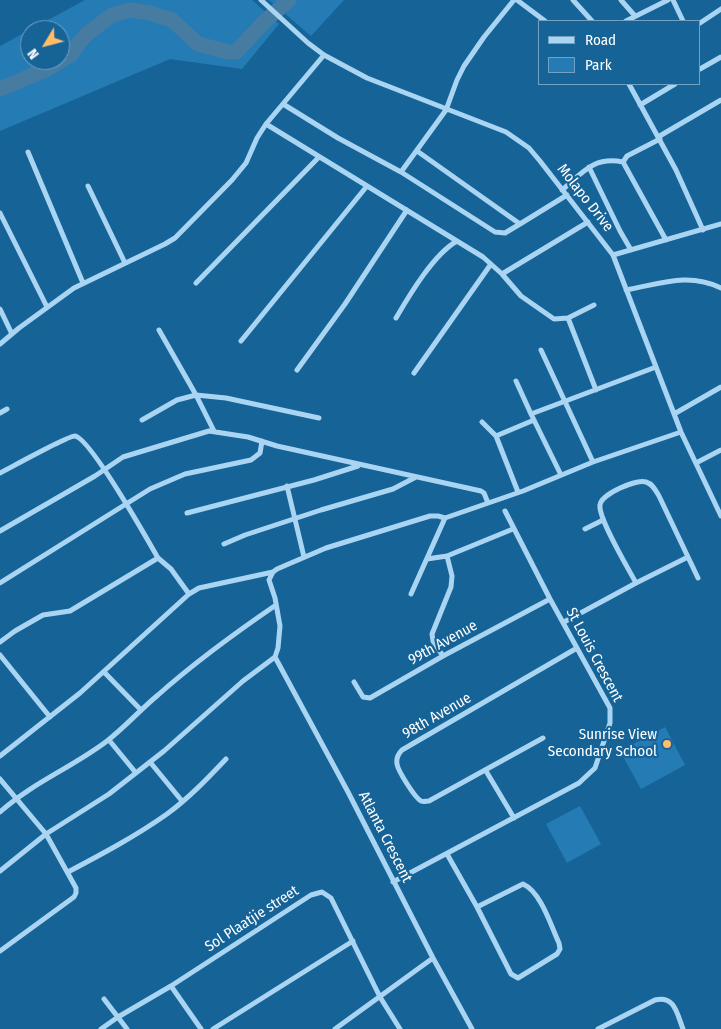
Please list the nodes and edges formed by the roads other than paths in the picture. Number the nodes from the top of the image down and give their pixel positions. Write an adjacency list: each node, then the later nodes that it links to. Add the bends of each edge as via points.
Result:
1 (261, 0): 14 (street, Molapo Drive)
2 (516, 0): 9 (street); 22 (street, via 464,66)
3 (573, 0): 10 (street)
4 (622, 0): 8 (street)
5 (668, 0): 8 (street)
6 (672, 0): 12 (street)
7 (721, 9): 13 (street)
8 (635, 16): 11 (street)
9 (544, 20)
10 (591, 20)
11 (628, 20)
12 (682, 20)
13 (701, 22)
14 (324, 54): 20 (street); 22 (street, Molapo Drive, via 367,78)
15 (721, 57): 16 (street)
16 (701, 68)
17 (630, 85): 21 (street)
18 (673, 85): 21 (street)
19 (721, 100): 24 (street)
20 (283, 104): 23 (street); 30 (street)
21 (640, 105): 24 (street)
22 (446, 110): 25 (street); 33 (street, Molapo Drive, via 515,137 540,160)
23 (266, 124): 27 (street); 45 (street, via 246,163 175,238)
24 (659, 138): 28 (street, via 627,156); 40 (street)
25 (416, 150): 30 (street); 38 (street)
26 (28, 152): 48 (street)
27 (319, 157): 32 (street); 49 (street)
28 (623, 162): 29 (street, via 601,160); 41 (street)
29 (590, 167): 33 (street); 43 (street)
30 (401, 172): 38 (street, via 495,232 505,233)
31 (88, 186): 45 (street)
32 (367, 186): 35 (street); 59 (street)
33 (562, 190): 34 (street, Molapo Drive)
34 (567, 195): 37 (street, Molapo Drive); 38 (street)
35 (407, 210): 42 (street); 63 (street)
36 (0, 213): 53 (street)
37 (588, 222): 44 (street, Molapo Drive); 47 (street)
38 (520, 224)
39 (721, 224): 40 (street)
40 (702, 230): 41 (street)
41 (666, 240): 43 (street)
42 (457, 241): 46 (street); 55 (street, via 447,246 439,256)
43 (631, 250): 44 (street)
44 (613, 255): 51 (street, Molapo Drive)
45 (125, 263): 48 (street)
46 (492, 264): 47 (street); 64 (street)
47 (502, 274): 56 (street, via 521,296 554,319)
48 (83, 283): 53 (street)
49 (196, 283)
50 (721, 288): 51 (street, via 688,279)
51 (626, 290): 62 (street, Molapo Drive)
52 (594, 306): 56 (street)
53 (47, 307): 58 (street)
54 (0, 309): 58 (street)
55 (396, 318)
56 (568, 318): 67 (street)
57 (159, 330): 68 (street)
58 (12, 334): 60 (street)
59 (241, 341)
60 (0, 344)
61 (540, 350): 69 (street)
62 (656, 367): 67 (street); 72 (street, Molapo Drive)
63 (297, 370)
64 (414, 372)
65 (516, 382): 73 (street)
66 (721, 387): 72 (street)
67 (596, 390): 69 (street)
68 (196, 395): 74 (street, via 226,398); 75 (street, via 177,400); 77 (street)
69 (565, 402): 73 (street); 82 (street)
70 (7, 409): 71 (street)
71 (0, 413)
72 (674, 414): 78 (street, Molapo Drive)
73 (533, 417): 79 (street); 87 (street)
74 (319, 418)
75 (142, 420)
76 (482, 422): 79 (street)
77 (214, 432): 80 (street); 85 (street, via 123,457)
78 (681, 432): 82 (street); 83 (street, Molapo Drive)
79 (496, 436): 90 (street)
80 (262, 442): 84 (street); 91 (street, via 260,452 251,460 185,474)
81 (721, 450): 83 (street)
82 (593, 462): 87 (street)
83 (696, 463): 95 (street, Molapo Drive)
84 (360, 465): 88 (street); 89 (street)
85 (105, 469): 86 (street, via 84,441 76,436 63,439); 91 (street); 101 (street)
86 (0, 473)
87 (561, 475): 90 (street)
88 (416, 477): 92 (street, via 481,491); 96 (street, via 393,489)
89 (287, 486): 94 (street); 96 (street)
90 (518, 492): 92 (street)
91 (126, 504): 106 (street); 110 (street)
92 (488, 504): 97 (street)
93 (505, 511): 99 (street, St Louis Crescent)
94 (187, 513)
95 (721, 516)
96 (295, 518): 102 (street); 104 (street)
97 (445, 518): 104 (street, via 430,516); 107 (street)
98 (603, 520): 100 (street); 105 (street, via 599,506 606,495 635,482 646,482 659,496); 111 (street)
99 (513, 529): 103 (street); 114 (street, St Louis Crescent)
100 (585, 529)
101 (0, 531)
102 (224, 544)
103 (447, 556): 107 (street); 120 (street, via 451,587 432,634)
104 (304, 557): 108 (street)
105 (688, 557): 109 (street); 111 (street)
106 (158, 558): 112 (street, via 171,569); 117 (street, via 70,611 43,615)
107 (428, 558): 113 (street)
108 (273, 572): 112 (street, via 199,588); 115 (street, via 269,580)
109 (698, 578)
110 (0, 583)
111 (636, 583): 116 (street)
112 (188, 594): 122 (street)
113 (411, 594)
114 (550, 599): 116 (street, St Louis Crescent); 120 (street, 99th Avenue)
115 (276, 606): 121 (street, via 280,626); 124 (street, via 220,644)
116 (564, 622): 118 (street, St Louis Crescent)
117 (0, 642)
118 (577, 648): 131 (street, 98th Avenue, via 402,750 396,763 416,798 422,802 435,799); 137 (street, St Louis Crescent, via 610,708 611,716 595,768 580,783)
119 (0, 655): 125 (street)
120 (443, 656): 123 (street, 99th Avenue, via 370,698 364,697)
121 (275, 657): 130 (street); 142 (street, Atlanta Crescent)
122 (104, 672): 124 (street); 125 (street)
123 (354, 682)
124 (141, 710): 127 (street)
125 (50, 716): 128 (street)
126 (543, 738): 131 (street, 98th Avenue)
127 (109, 740): 132 (street); 134 (street)
128 (0, 756)
129 (226, 759): 135 (street)
130 (150, 762): 132 (street); 135 (street)
131 (486, 771): 137 (street)
132 (136, 773): 138 (street)
133 (0, 779): 134 (street)
134 (16, 798): 136 (street); 138 (street)
135 (182, 801): 141 (street, via 130,838)
136 (0, 812)
137 (514, 818): 139 (street, St Louis Crescent)
138 (46, 834): 140 (street); 141 (street)
139 (447, 854): 142 (street, St Louis Crescent); 143 (street)
140 (0, 871)
141 (68, 872): 145 (street, via 76,888 74,897)
142 (394, 882): 146 (street, Atlanta Crescent)
143 (477, 907): 143 (street, via 514,976 518,978 526,974 560,950 560,944 530,887 523,884 514,887)
144 (353, 941): 147 (street, Sol Plaatjie street, via 331,898 317,892); 148 (street, Sol Plaatjie street); 155 (street)
145 (0, 950)
146 (433, 958): 148 (street); 158 (street, Atlanta Crescent)
147 (172, 986): 150 (street, Sol Plaatjie street); 154 (street)
148 (380, 997): 156 (street); 157 (street, Sol Plaatjie street)
149 (104, 999): 150 (street)
150 (118, 1017): 152 (street, Sol Plaatjie street); 153 (street)
151 (602, 1028): 159 (street, via 662,998 673,1005)
152 (101, 1029)
153 (127, 1029)
154 (201, 1029)
155 (213, 1029)
156 (335, 1029)
157 (400, 1029)
158 (472, 1029)
159 (683, 1029)

